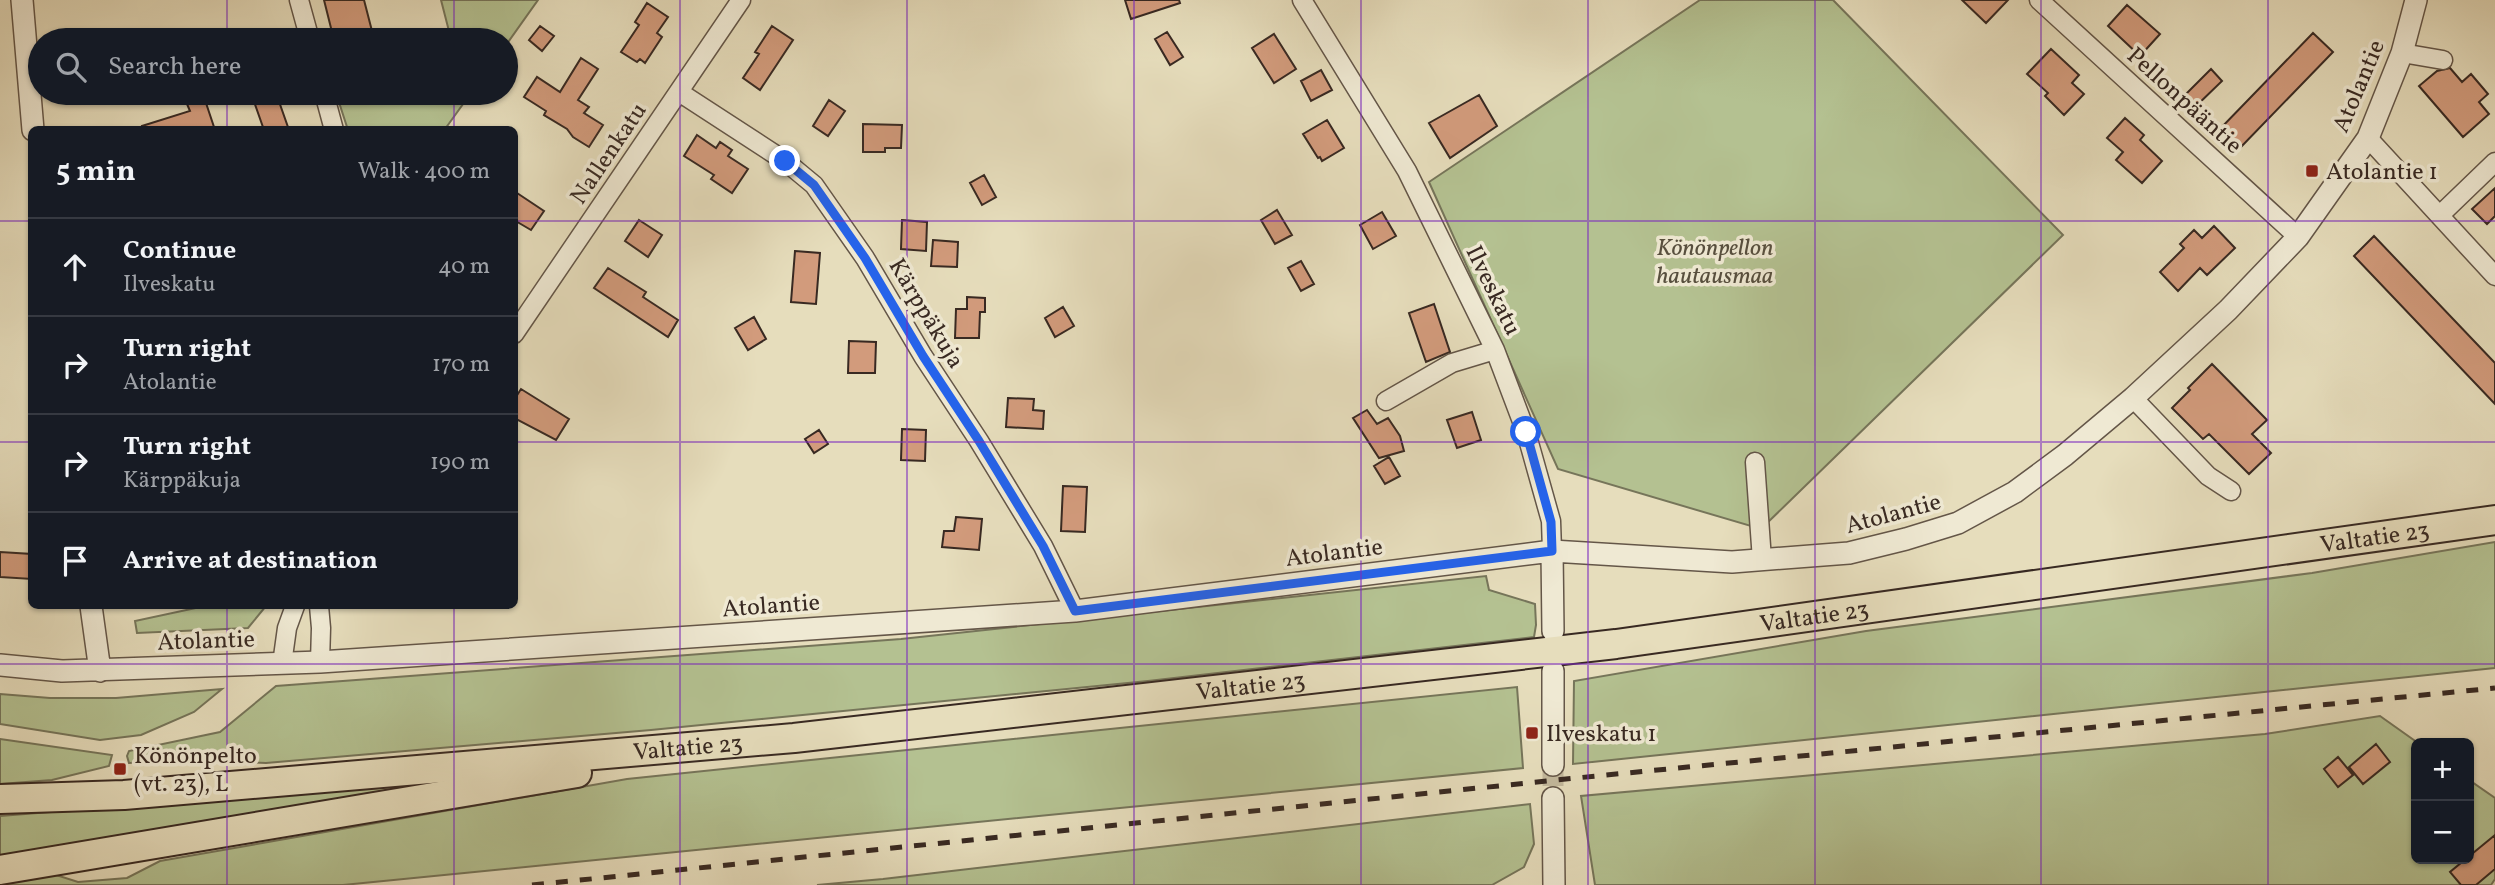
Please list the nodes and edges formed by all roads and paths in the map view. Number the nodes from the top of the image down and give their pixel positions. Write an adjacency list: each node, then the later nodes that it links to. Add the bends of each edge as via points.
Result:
1 (22, 0): 10 (street)
2 (299, 0): 7 (street)
3 (741, 0): 11 (street, Nallenkatu)
4 (1303, 0): 22 (street, Ilveskatu, via 1407,171)
5 (2039, 0): 19 (street, Pellonpääntie)
6 (2416, 0): 8 (street, Atolantie)
7 (307, 28)
8 (2402, 53): 9 (street); 16 (street, Atolantie)
9 (2442, 60)
10 (28, 71)
11 (679, 92): 21 (street, Nallenkatu); 33 (street, Kärppäkuja, via 814,185 979,441 1043,546)
12 (31, 105): 14 (street)
13 (327, 105): 15 (street)
14 (33, 126)
15 (333, 126)
16 (2368, 138): 18 (street); 19 (street, Atolantie)
17 (2495, 162): 18 (street)
18 (2440, 215): 20 (street)
19 (2298, 237): 23 (street, Atolantie)
20 (2495, 276)
21 (518, 328)
22 (1494, 350): 24 (street, via 1452,363); 28 (street, Ilveskatu, via 1526,432 1551,522)
23 (2133, 398): 26 (street, via 2208,476); 29 (street, Atolantie, via 2015,492 1958,523 1849,553)
24 (1386, 401)
25 (1755, 462): 29 (street)
26 (2231, 491)
27 (2495, 520): 40 (highway, Valtatie 23, via 1616,644)
28 (1552, 551): 29 (street, Atolantie); 33 (street, Atolantie); 34 (street, Ilveskatu)
29 (1762, 560)
30 (91, 609): 38 (street)
31 (294, 609): 36 (street)
32 (318, 609): 35 (street)
33 (1075, 611): 35 (street, Atolantie)
34 (1553, 631)
35 (320, 662): 36 (street, Atolantie)
36 (282, 664): 38 (street, Atolantie)
37 (0, 665): 38 (street, Atolantie)
38 (100, 671)
39 (1553, 671): 41 (street)
40 (794, 738): 43 (highway, Valtatie 23, via 124,795); 44 (highway)
41 (1552, 765)
42 (1553, 798): 45 (street)
43 (0, 799)
44 (0, 870)
45 (1554, 885)

